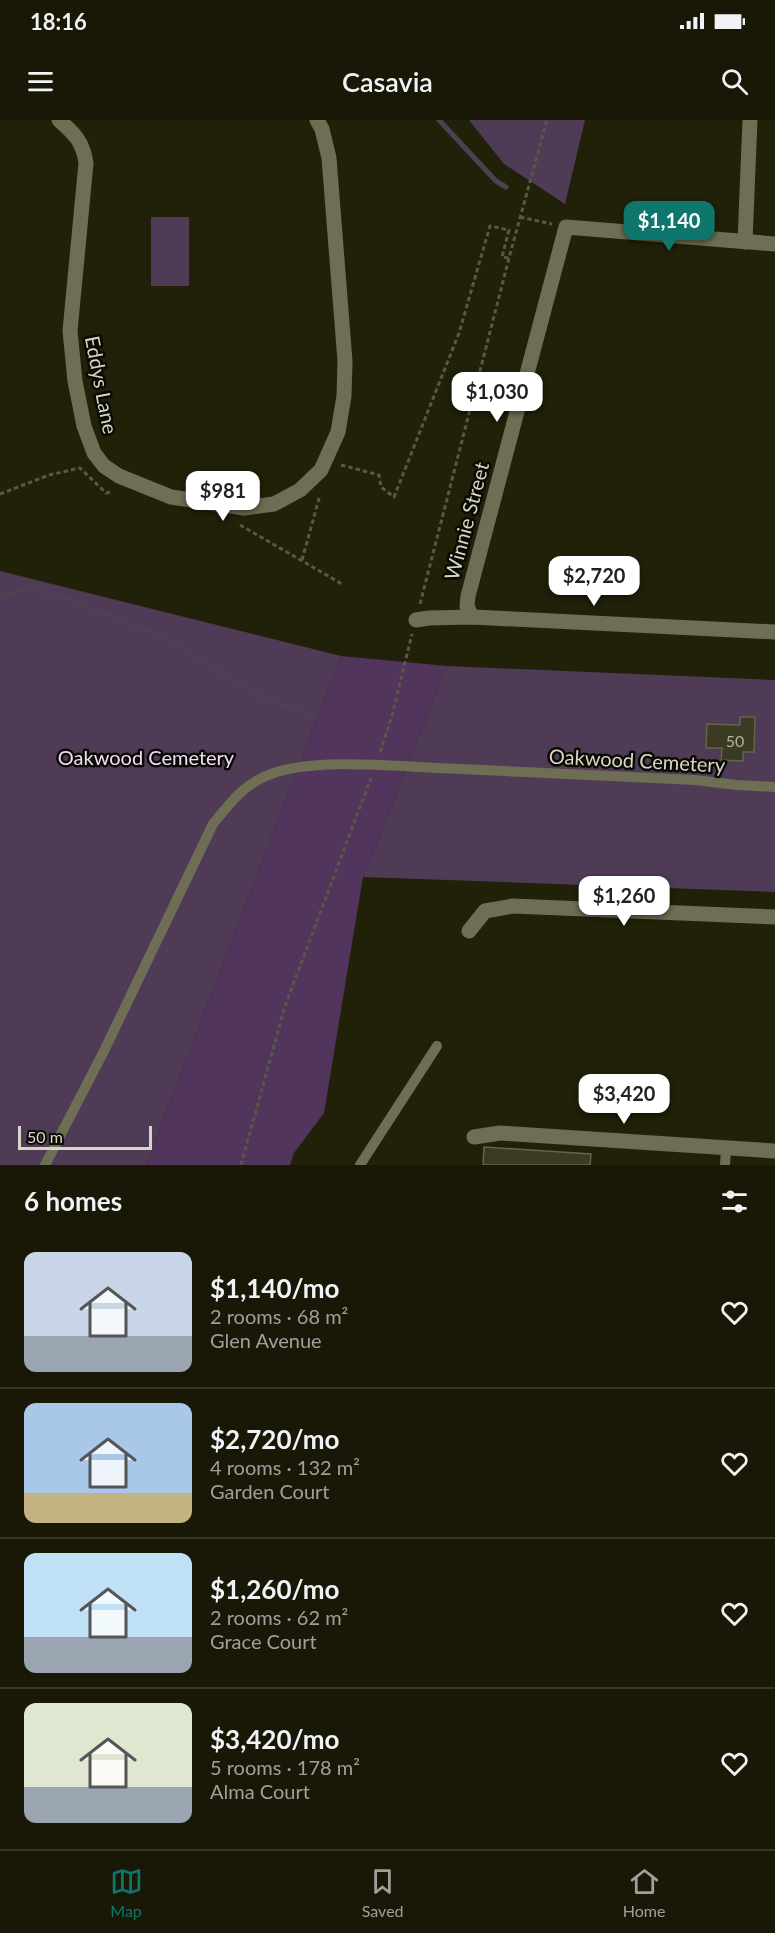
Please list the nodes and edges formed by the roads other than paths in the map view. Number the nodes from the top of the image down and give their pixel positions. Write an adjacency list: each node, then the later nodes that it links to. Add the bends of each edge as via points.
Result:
1 (59, 120): 2 (street, Eddys Lane, via 84,148 86,163 70,330 75,381 94,453 119,476 171,497 244,508 274,504 300,490 321,470 338,432 345,361 328,158)
2 (317, 120)
3 (750, 120): 4 (street)
4 (745, 242): 5 (street); 6 (street, Winnie Street, via 566,227 468,596)
5 (775, 244)
6 (472, 616): 7 (street); 8 (street)
7 (416, 620)
8 (775, 632)
9 (775, 787): 16 (lane, Oakwood Cemetery, via 396,766 334,765 271,774 238,793 213,824)
10 (775, 917): 11 (street, via 513,906 485,911)
11 (469, 931)
12 (437, 1046): 17 (lane)
13 (474, 1137): 14 (street, via 500,1133)
14 (726, 1148): 15 (street); 18 (lane)
15 (775, 1151)
16 (45, 1165)
17 (360, 1165)
18 (725, 1165)

